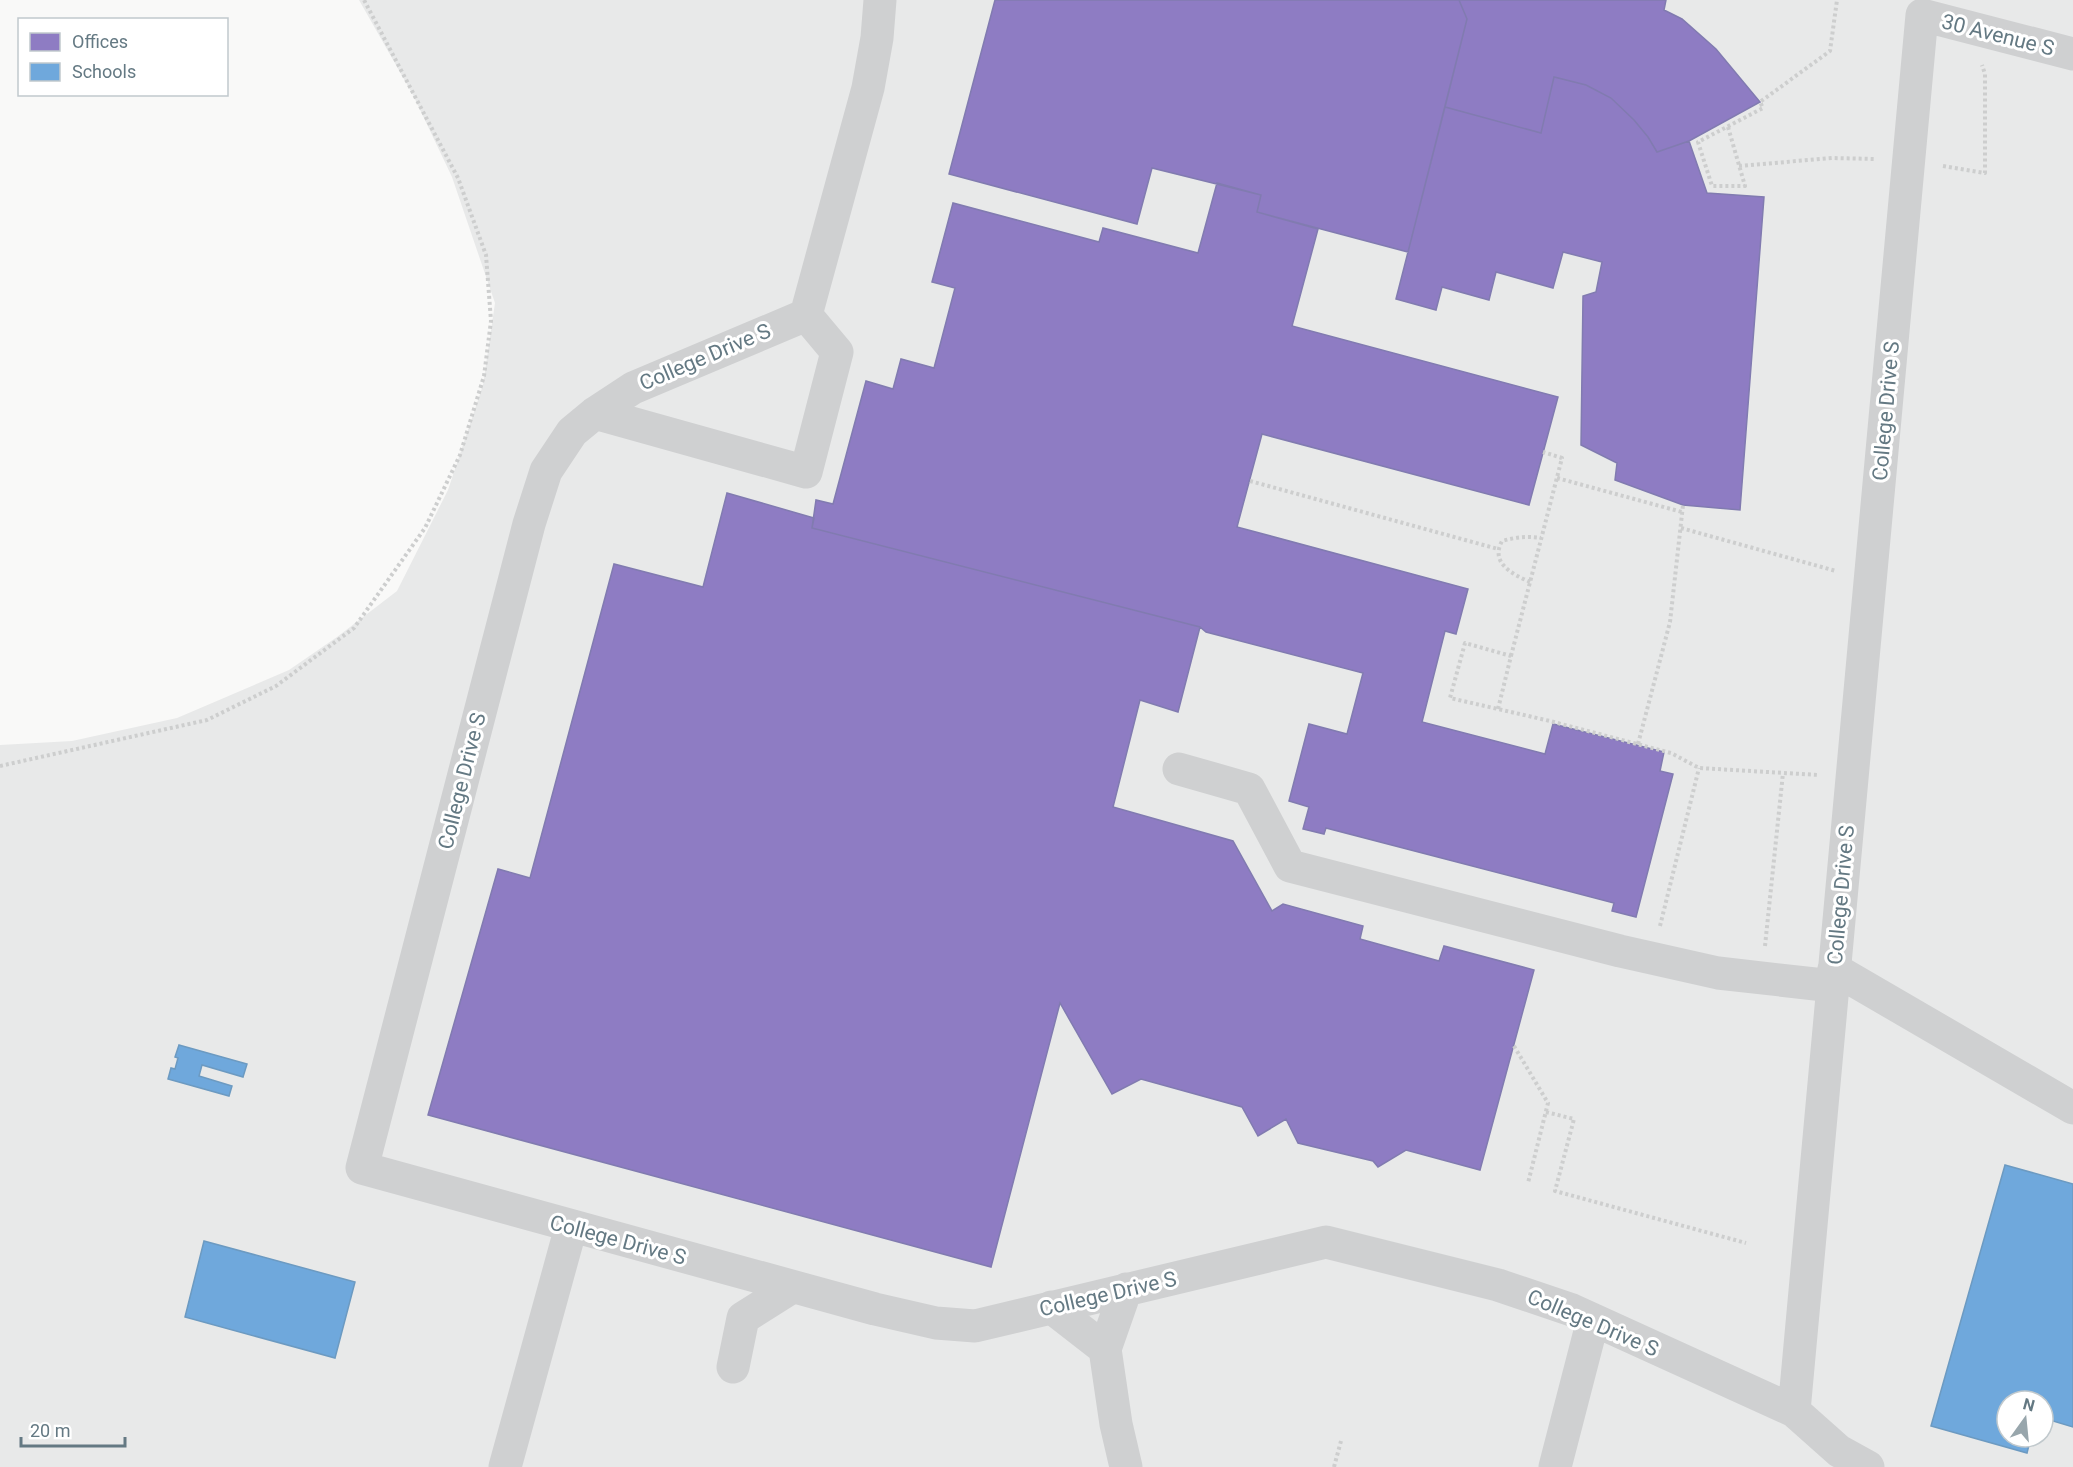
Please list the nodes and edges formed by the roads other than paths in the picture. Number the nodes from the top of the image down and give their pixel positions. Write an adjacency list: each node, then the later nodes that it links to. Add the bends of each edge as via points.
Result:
1 (879, 0): 4 (street, via 878,38 868,88)
2 (1922, 15): 3 (street, 30 Avenue S); 7 (street, College Drive S)
3 (2073, 54)
4 (806, 315): 5 (street, College Drive S, via 633,388); 5 (street, via 837,352 806,472)
5 (595, 413): 9 (street, College Drive S, via 572,432 546,471 362,1168)
6 (1179, 769): 7 (street, via 1249,789 1290,866 1719,973 1762,979)
7 (1834, 977): 8 (street); 18 (street, College Drive S)
8 (2073, 1108)
9 (571, 1227): 10 (street, College Drive S); 19 (street)
10 (708, 1264): 11 (street, College Drive S); 14 (street)
11 (792, 1287): 13 (street, College Drive S, via 936,1323 975,1326); 14 (street)
12 (1126, 1290): 13 (street, College Drive S); 15 (street, College Drive S, via 1326,1242 1498,1285 1542,1298); 16 (street)
13 (1051, 1307): 16 (street)
14 (743, 1318): 17 (street)
15 (1593, 1320): 18 (street, College Drive S); 21 (street)
16 (1105, 1349): 20 (street)
17 (732, 1367)
18 (1794, 1411): 22 (street, via 1839,1451)
19 (505, 1467)
20 (1126, 1467)
21 (1555, 1467)
22 (1868, 1467)

